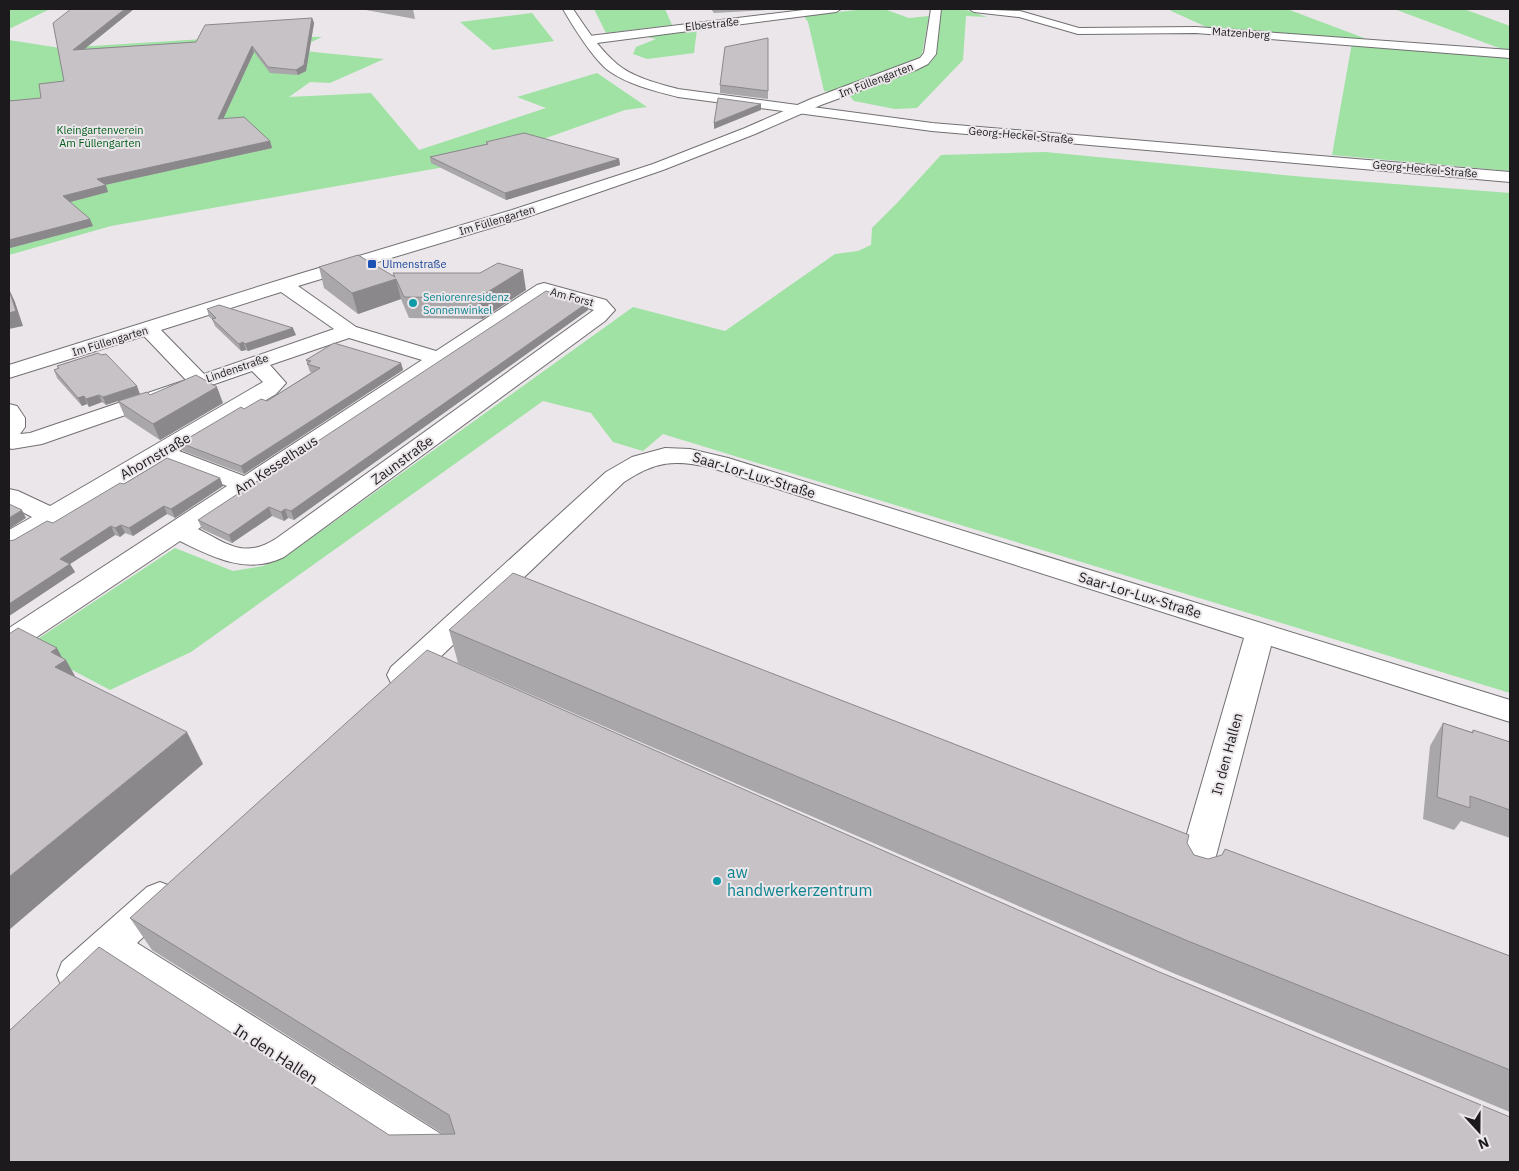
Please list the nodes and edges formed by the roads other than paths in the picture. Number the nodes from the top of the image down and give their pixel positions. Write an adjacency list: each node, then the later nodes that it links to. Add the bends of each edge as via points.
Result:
1 (568, 9): 7 (street, Georg-Heckel-Straße)
2 (742, 9): 6 (street)
3 (836, 9): 6 (street, Elbestraße)
4 (936, 9): 9 (street, Im Füllengarten, via 930,54 924,61)
5 (974, 9): 8 (street, Matzenberg, via 1020,14 1078,31 1196,30)
6 (750, 20): 7 (street, Elbestraße)
7 (589, 40): 9 (street, Georg-Heckel-Straße, via 613,68 648,85 678,93)
8 (1510, 54)
9 (800, 110): 10 (street, Georg-Heckel-Straße, via 932,127); 11 (street, Im Füllengarten, via 658,167 492,222)
10 (1510, 177)
11 (284, 285): 14 (street, Im Füllengarten); 15 (street)
12 (544, 289): 13 (street, Am Forst); 16 (street, Am Kesselhaus)
13 (599, 304): 26 (street, Zaunstraße, via 604,310 598,317 315,524 269,554 237,557)
14 (148, 329): 18 (street, Im Füllengarten); 19 (street)
15 (349, 331): 16 (street); 17 (street, Lindenstraße)
16 (438, 358): 23 (street, Am Kesselhaus)
17 (255, 362): 19 (street, Lindenstraße); 22 (street, Ahornstraße, via 275,383)
18 (9, 372)
19 (200, 381): 21 (street, Lindenstraße, via 34,439)
20 (9, 411): 21 (street, via 14,418)
21 (10, 440)
22 (161, 453): 23 (street); 25 (street, Ahornstraße)
23 (246, 485): 26 (street, Am Kesselhaus)
24 (9, 496): 25 (street)
25 (51, 516): 27 (street, Ahornstraße)
26 (178, 530): 29 (street, Am Kesselhaus)
27 (9, 540)
28 (1260, 633): 30 (street, Saar-Lor-Lux-Straße, via 685,454 649,458 633,464 615,477); 33 (street, Saar-Lor-Lux-Straße); 34 (street, In den Hallen)
29 (9, 642)
30 (418, 660): 31 (street); 32 (street, Saar-Lor-Lux-Straße)
31 (448, 672)
32 (381, 694)
33 (1510, 711)
34 (1193, 875)
35 (180, 880): 36 (street)
36 (108, 946): 37 (street); 38 (street, In den Hallen)
37 (59, 992)
38 (444, 1162)

